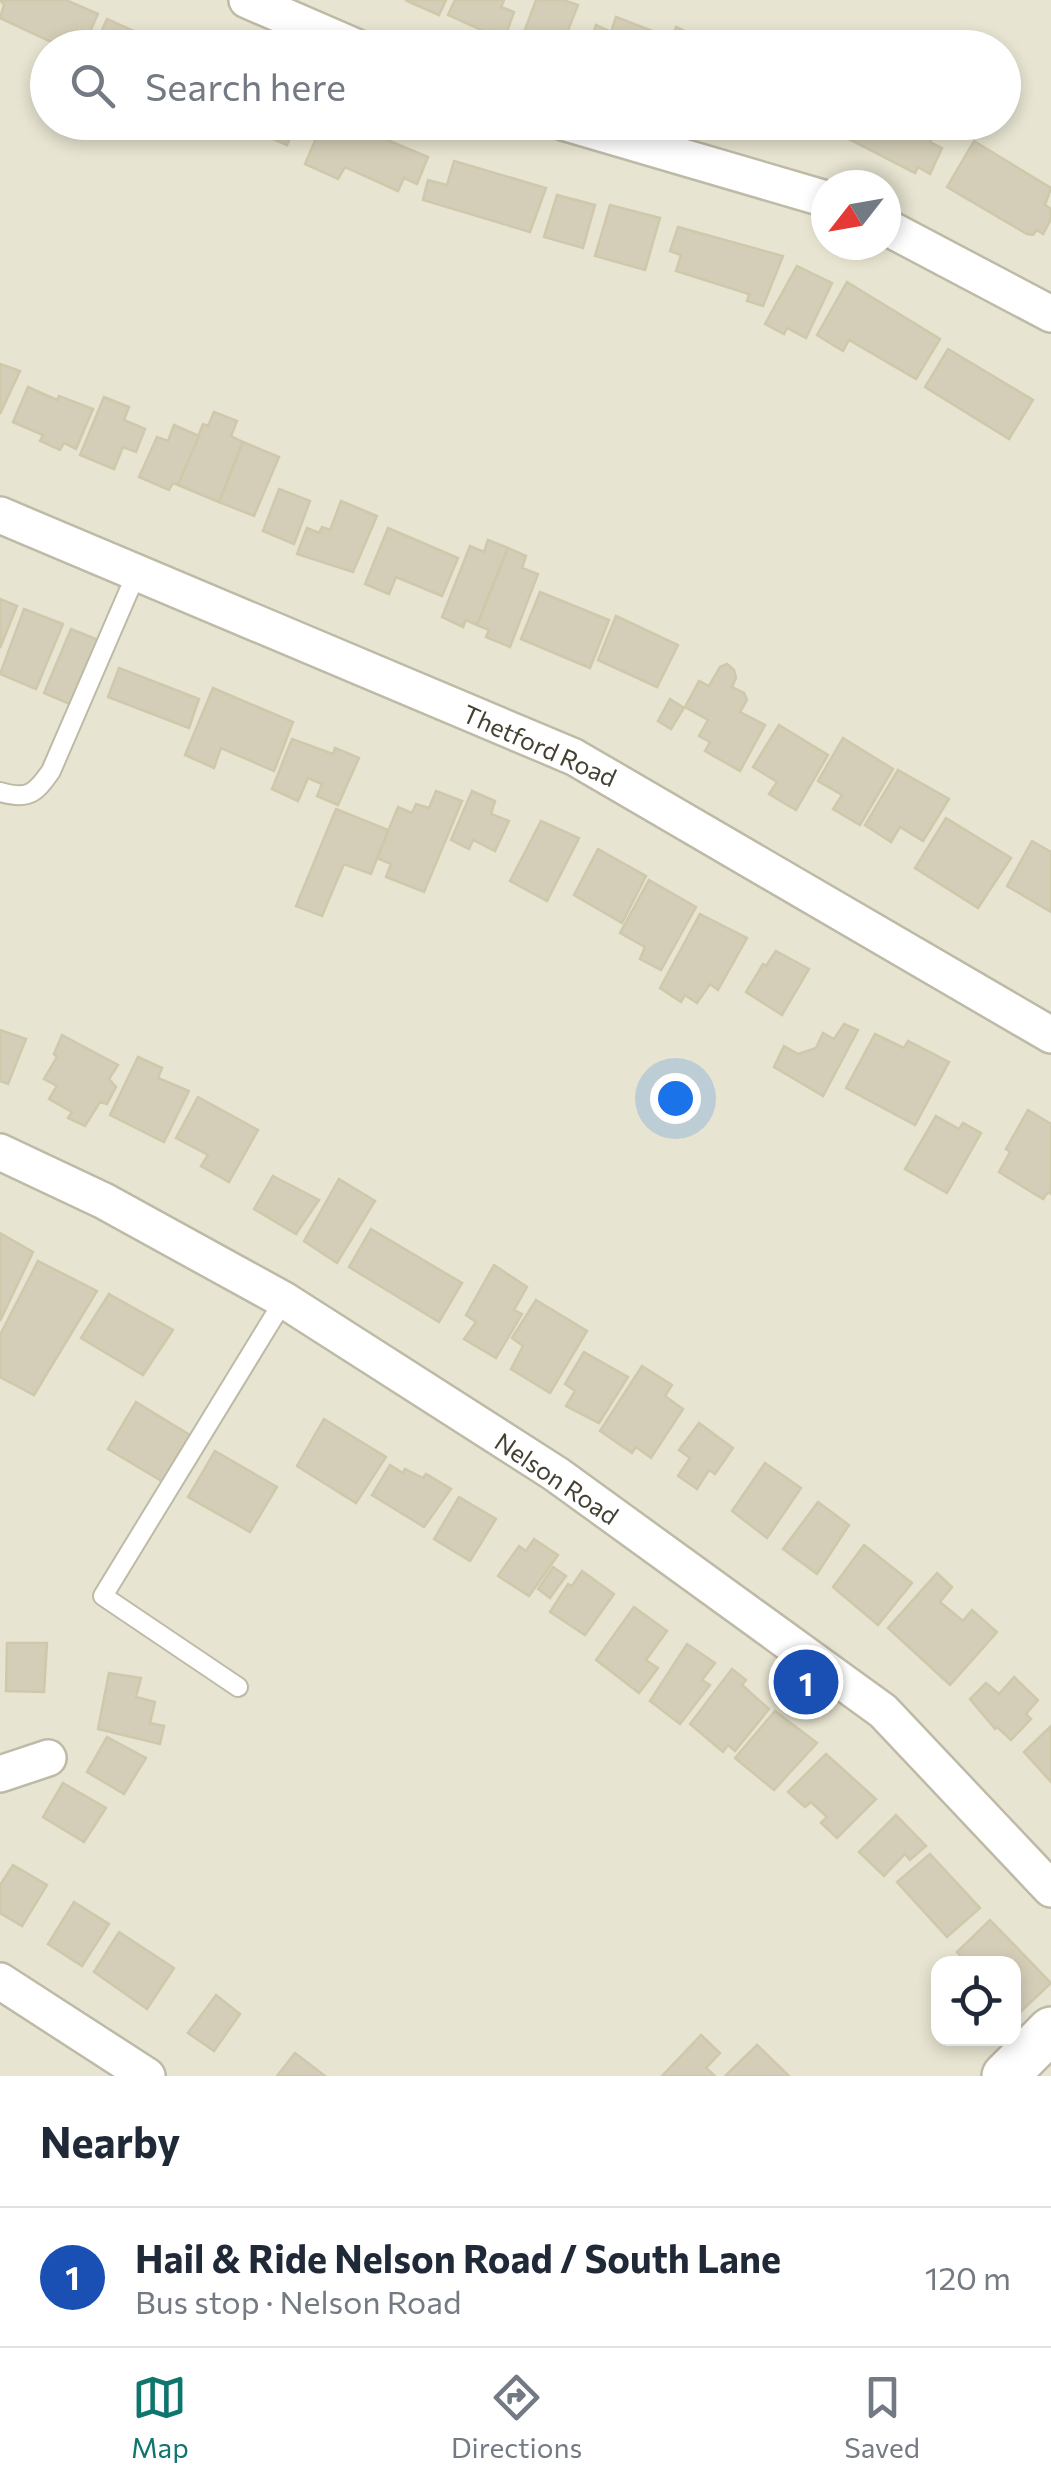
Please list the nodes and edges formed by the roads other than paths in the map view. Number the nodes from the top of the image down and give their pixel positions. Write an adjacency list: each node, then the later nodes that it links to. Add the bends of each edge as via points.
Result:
1 (247, 0): 2 (street)
2 (316, 30)
3 (624, 140): 4 (street)
4 (811, 195)
5 (901, 235): 6 (street)
6 (1051, 314)
7 (0, 514): 8 (street, Thetford Road)
8 (136, 572): 9 (lane, via 51,771 38,790 20,798); 10 (street, Thetford Road, via 574,756)
9 (0, 792)
10 (1051, 1035)
11 (0, 1152): 12 (street, Nelson Road, via 104,1200)
12 (284, 1300): 13 (lane, via 103,1596); 16 (street, Nelson Road, via 556,1474 884,1711)
13 (238, 1688)
14 (48, 1758): 15 (street)
15 (0, 1774)
16 (1051, 1890)
17 (0, 1981): 19 (street)
18 (1051, 2030): 20 (street)
19 (147, 2076)
20 (1005, 2076)

